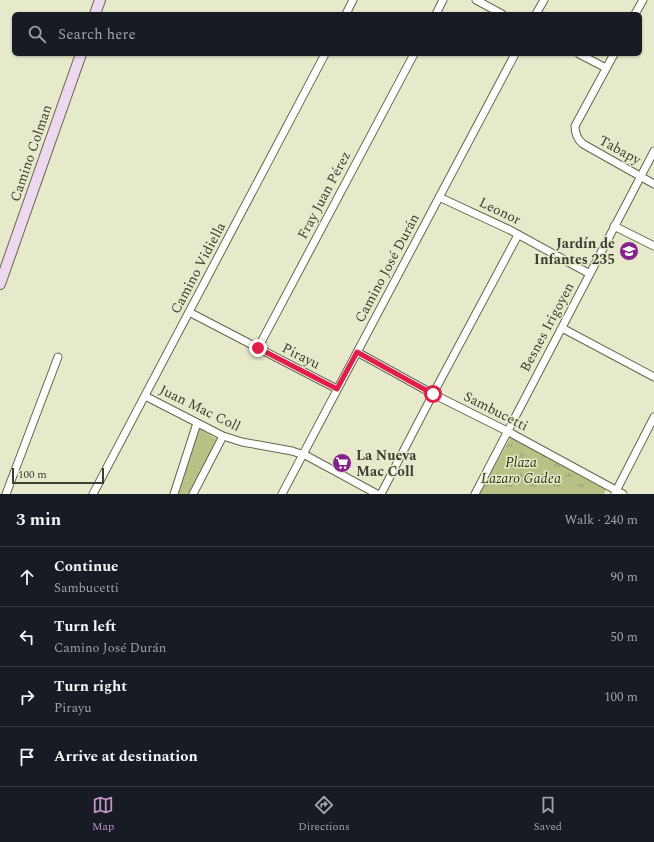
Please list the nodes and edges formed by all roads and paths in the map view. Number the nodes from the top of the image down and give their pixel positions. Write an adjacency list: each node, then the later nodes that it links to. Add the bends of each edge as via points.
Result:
1 (100, 0): 7 (street)
2 (353, 0): 8 (street)
3 (443, 0): 9 (street)
4 (476, 0): 10 (street)
5 (544, 0): 11 (street)
6 (643, 0): 12 (street)
7 (96, 12)
8 (347, 12)
9 (437, 12)
10 (498, 12)
11 (537, 12)
12 (636, 12)
13 (80, 56): 28 (street, Camino Colman)
14 (324, 56): 29 (street, Camino Vidiella)
15 (413, 56): 31 (street, Fray Juan Pérez)
16 (513, 56): 23 (street, Camino José Durán)
17 (583, 56): 19 (street)
18 (613, 56): 19 (street)
19 (606, 68): 21 (street, Tabapy, via 575,126 576,136 583,144)
20 (654, 151): 21 (street, Besnes Irigoyen)
21 (640, 177): 22 (street, Tabapy); 24 (street, Besnes Irigoyen)
22 (654, 184)
23 (439, 197): 25 (street, Leonor); 32 (street, Camino José Durán)
24 (614, 226): 26 (street); 27 (street, Besnes Irigoyen)
25 (518, 235): 27 (street, Leonor); 36 (street)
26 (654, 246)
27 (590, 274): 30 (street, Besnes Irigoyen)
28 (0, 284)
29 (189, 312): 31 (street, Pirayu); 37 (street, Camino Vidiella)
30 (562, 328): 34 (street); 40 (street, Besnes Irigoyen)
31 (258, 348): 35 (street, Pirayu)
32 (357, 352): 35 (street, Camino José Durán); 36 (street, Sambucetti)
33 (58, 357): 44 (street)
34 (654, 377)
35 (337, 389): 42 (street, Camino José Durán)
36 (433, 394): 40 (street, Sambucetti); 50 (street)
37 (145, 396): 39 (street, Juan Mac Coll); 45 (street, Camino Vidiella)
38 (654, 417): 43 (street)
39 (197, 423): 41 (street, Juan Mac Coll); 46 (street)
40 (507, 431): 43 (street, Sambucetti); 51 (street, Besnes Irigoyen)
41 (223, 436): 42 (street, Juan Mac Coll); 47 (street)
42 (303, 455): 48 (street, Camino José Durán); 49 (street, Juan Mac Coll)
43 (618, 493)
44 (6, 494)
45 (93, 494)
46 (174, 494)
47 (193, 494)
48 (282, 494)
49 (377, 494)
50 (381, 494)
51 (475, 494)

